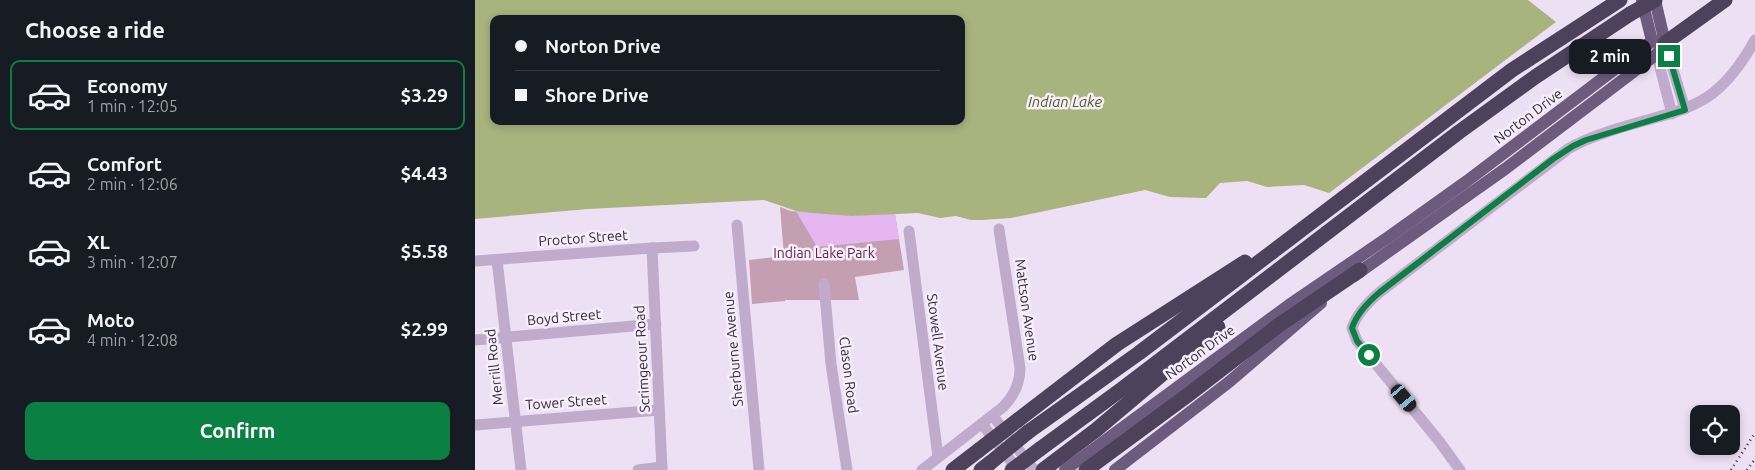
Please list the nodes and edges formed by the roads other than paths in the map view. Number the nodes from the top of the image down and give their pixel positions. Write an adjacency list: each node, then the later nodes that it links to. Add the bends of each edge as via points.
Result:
1 (1620, 0): 12 (highway, via 1512,70)
2 (1642, 0): 6 (main road)
3 (1655, 0): 6 (main road); 13 (highway, bridge, via 1535,77)
4 (1725, 0): 6 (highway)
5 (1755, 40): 7 (street, via 1723,86)
6 (1658, 46): 7 (street); 8 (street); 18 (main road, Norton Drive, via 1497,174); 31 (main road, Norton Drive, via 1398,231)
7 (1685, 110): 8 (street)
8 (1672, 114): 43 (street, via 1593,137 1568,149 1380,292 1357,317 1352,328 1357,341)
9 (737, 225): 34 (street, Sherburne Avenue)
10 (999, 230): 24 (street, Mattson Avenue, via 1020,372 1015,392)
11 (909, 231): 28 (street, Stowell Avenue)
12 (1296, 233): 29 (highway, bridge, via 1139,353 1028,432); 37 (highway, bridge, via 1228,272 1117,344)
13 (1311, 245): 31 (highway); 38 (highway, bridge)
14 (694, 246): 15 (street, Proctor Street)
15 (652, 248): 16 (street, Proctor Street); 20 (street, Scrimgeour Road)
16 (497, 260): 17 (street, Proctor Street); 21 (street, Merrill Road)
17 (475, 262)
18 (1359, 270): 41 (highway, via 1279,325); 42 (main road, Norton Drive, via 1229,382)
19 (824, 284): 35 (street, Clason Road, via 831,364)
20 (655, 324): 21 (street, Boyd Street); 23 (street, Scrimgeour Road)
21 (506, 337): 22 (street, Boyd Street); 25 (street, Merrill Road)
22 (475, 340)
23 (659, 410): 25 (street, Tower Street); 30 (street, Scrimgeour Road)
24 (993, 416): 27 (street, Mattson Avenue); 40 (street)
25 (515, 421): 26 (street, Tower Street); 32 (street, Merrill Road)
26 (475, 424)
27 (982, 424): 28 (street, Mattson Avenue); 39 (street)
28 (939, 457): 36 (street, Mattson Avenue)
29 (986, 467)
30 (662, 468): 33 (street)
31 (1053, 468)
32 (521, 470)
33 (638, 470)
34 (759, 470)
35 (847, 470)
36 (922, 470)
37 (953, 470)
38 (1012, 470)
39 (1018, 470)
40 (1033, 470)
41 (1085, 470)
42 (1115, 470)
43 (1460, 470)

